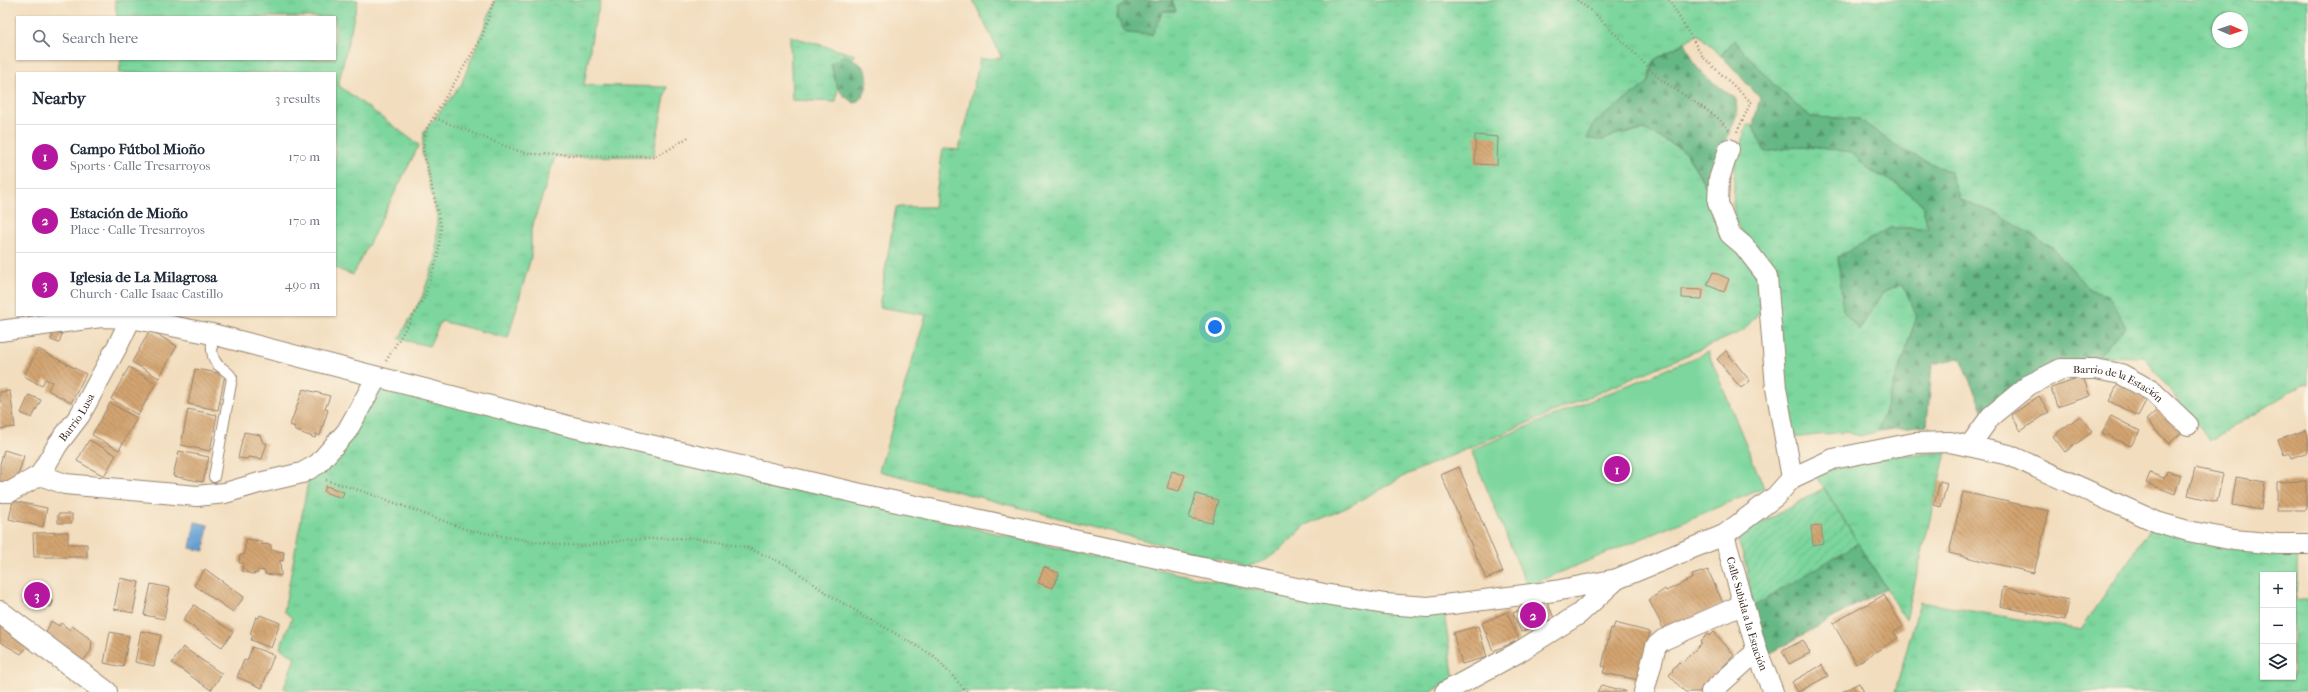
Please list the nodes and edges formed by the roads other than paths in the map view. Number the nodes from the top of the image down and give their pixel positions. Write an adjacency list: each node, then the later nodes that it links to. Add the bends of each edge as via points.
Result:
1 (1729, 148): 10 (street, via 1718,179 1718,203 1730,234 1744,246 1767,276 1776,388)
2 (131, 318): 3 (street, via 101,316); 4 (street); 8 (street, Barrio Lusa, via 120,344 80,415 58,444)
3 (0, 331)
4 (212, 334): 5 (street); 9 (lane, via 212,355 218,365 229,371 232,378)
5 (377, 377): 8 (street, via 347,431 318,464 302,474 258,483 225,494 197,496 65,484); 14 (street, via 568,426 874,497 1324,594 1385,604 1428,607 1555,591)
6 (2188, 425): 7 (street, Barrio de la Estación, via 2152,390 2121,374 2095,369 2061,370 2029,385 1991,416)
7 (1970, 445): 10 (street, via 1950,442 1914,444 1833,459); 13 (street, via 2009,455 2157,522 2234,540)
8 (40, 475): 11 (street, via 10,492)
9 (214, 477)
10 (1792, 478): 12 (street, via 1776,496)
11 (0, 492)
12 (1724, 535): 14 (street); 15 (street, Calle Subida a la Estación)
13 (2308, 544)
14 (1616, 579): 19 (street, via 1579,614 1516,653)
15 (1744, 604): 17 (street, Calle Subida a la Estación); 20 (street, via 1663,640 1656,646)
16 (0, 612): 18 (street)
17 (1757, 651): 21 (street); 22 (street, Calle Subida a la Estación)
18 (106, 692)
19 (1444, 692)
20 (1644, 692)
21 (1711, 692)
22 (1772, 692)

